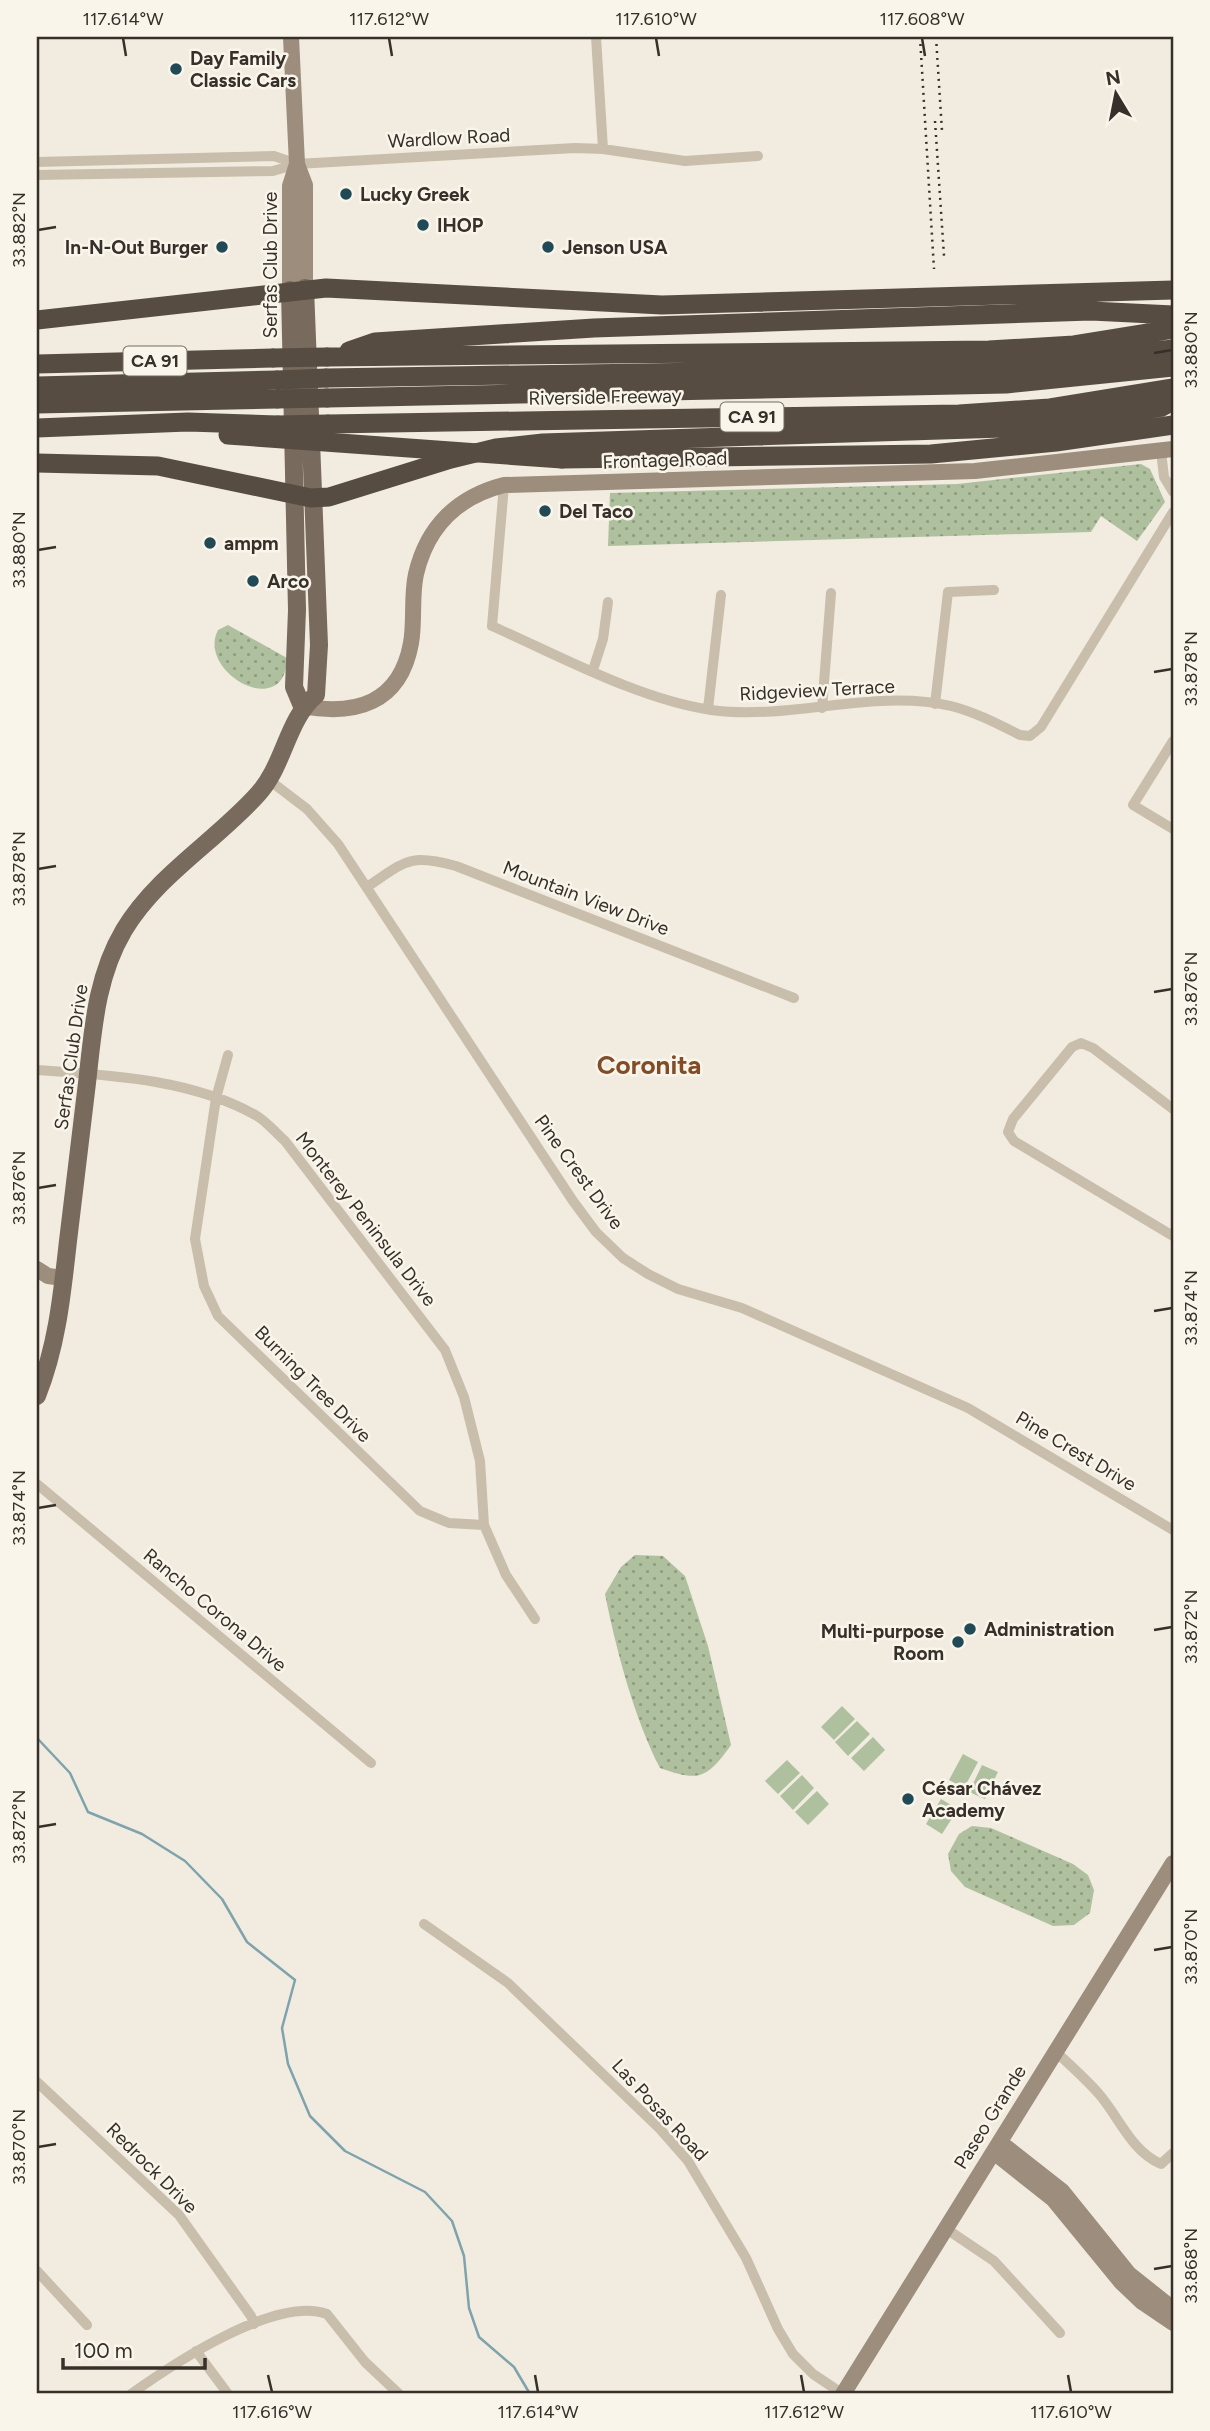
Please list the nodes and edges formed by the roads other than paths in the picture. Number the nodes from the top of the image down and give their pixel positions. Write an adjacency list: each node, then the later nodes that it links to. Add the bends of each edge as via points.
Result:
1 (291, 37): 6 (main road, Serfas Club Drive)
2 (596, 37): 3 (street)
3 (603, 149): 4 (street, Wardlow Road, via 685,161); 6 (street, Wardlow Road)
4 (758, 156)
5 (37, 162): 6 (street, Wardlow Road, via 274,156)
6 (298, 164): 7 (street, Wardlow Road, via 272,171); 8 (main road, Serfas Club Drive, via 305,185)
7 (37, 175)
8 (297, 289): 9 (highway, via 411,290 662,305); 11 (highway); 30 (main road, Serfas Club Drive)
9 (1173, 290)
10 (1173, 315): 14 (highway, via 1091,310 594,328 375,342)
11 (37, 320)
12 (1173, 329): 14 (highway, CA 91, via 1074,345 989,351)
13 (1173, 349): 18 (highway, via 1024,367)
14 (331, 357): 15 (highway, CA 91, bridge)
15 (37, 364)
16 (1173, 367): 18 (highway, via 1006,384)
17 (37, 386): 20 (highway)
18 (327, 388): 20 (highway, bridge)
19 (1173, 388): 23 (highway, Riverside Freeway / CA 91, bridge, via 1050,408 959,414 278,425)
20 (277, 389): 22 (highway)
21 (1173, 401): 30 (highway, via 1162,407 1003,428 543,443 474,454 329,497)
22 (37, 404)
23 (188, 422): 24 (highway, bridge, via 228,435 562,459 931,454); 25 (highway, Riverside Freeway / CA 91)
24 (1173, 425)
25 (37, 428)
26 (1167, 450): 28 (main road, Frontage Road, via 975,471); 29 (street, via 1164,477)
27 (37, 463): 30 (highway, via 158,466)
28 (504, 485): 36 (street, Ridgeview Terrace, via 492,626); 38 (main road, Frontage Road, via 472,494 458,504 424,549 415,576 411,644 404,666 388,688 369,703 348,711)
29 (1173, 492)
30 (303, 496): 38 (main road, Serfas Club Drive, via 295,687)
31 (1173, 512): 37 (street, Ridgeview Terrace, via 1036,732 1020,735 985,718)
32 (994, 590): 37 (street, via 947,592)
33 (831, 593): 39 (street)
34 (721, 596): 40 (street)
35 (608, 601): 36 (street)
36 (593, 670): 40 (street, Ridgeview Terrace, via 650,694)
37 (934, 704): 39 (street, Ridgeview Terrace)
38 (302, 706): 42 (main road, Serfas Club Drive)
39 (822, 708): 40 (street, Ridgeview Terrace, via 741,713)
40 (708, 709)
41 (1173, 741): 43 (street, via 1133,804)
42 (269, 780): 44 (street, Pine Crest Drive, via 324,825); 48 (main road, Serfas Club Drive, via 226,827 154,891 124,929 100,986)
43 (1173, 828)
44 (367, 887): 45 (street, Mountain View Drive, via 406,861 435,860); 57 (street, Pine Crest Drive, via 573,1201 623,1258 678,1289 742,1308 968,1408)
45 (794, 998)
46 (228, 1055): 49 (street, Burning Tree Drive)
47 (37, 1070): 48 (street, Monterey Peninsula Drive)
48 (88, 1074): 49 (street, Monterey Peninsula Drive); 53 (main road, Serfas Club Drive)
49 (216, 1098): 56 (street, Monterey Peninsula Drive, via 259,1117 285,1141 445,1350 464,1397 480,1461); 56 (street, Burning Tree Drive, via 195,1238 204,1286 218,1316 420,1511 449,1523)
50 (1173, 1109): 51 (street, via 1081,1042 1013,1119 1008,1132 1014,1141)
51 (1173, 1236)
52 (37, 1269): 53 (main road)
53 (63, 1278): 54 (main road, Serfas Club Drive, via 56,1334)
54 (37, 1396)
55 (37, 1484): 59 (street, Rancho Corona Drive)
56 (484, 1525): 58 (street, via 506,1575)
57 (1173, 1530)
58 (535, 1619)
59 (371, 1763)
60 (1173, 1863): 62 (main road, Paseo Grande)
61 (424, 1924): 77 (street, Las Posas Road, via 508,1983 674,2145 720,2211 793,2354)
62 (1055, 2051): 64 (main road, Paseo Grande); 65 (street, via 1099,2094 1152,2160 1161,2164)
63 (37, 2082): 70 (street, Redrock Drive, via 179,2215)
64 (997, 2148): 66 (main road, Paseo Grande); 68 (main road, via 1006,2147 1048,2178 1129,2274); 69 (main road, via 1000,2157 1053,2199 1121,2282)
65 (1173, 2152)
66 (945, 2228): 72 (street, via 994,2261); 77 (main road, Paseo Grande)
67 (37, 2271): 71 (street)
68 (1173, 2309)
69 (1173, 2323)
70 (254, 2324): 73 (street); 76 (street, via 301,2310 327,2314 365,2362)
71 (87, 2325)
72 (1060, 2333)
73 (196, 2351): 74 (street); 75 (street)
74 (131, 2394)
75 (228, 2394)
76 (399, 2394)
77 (843, 2394)

